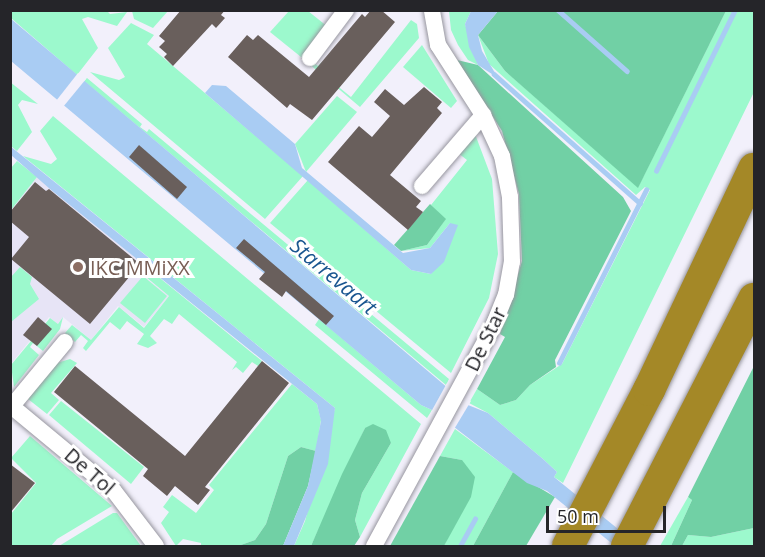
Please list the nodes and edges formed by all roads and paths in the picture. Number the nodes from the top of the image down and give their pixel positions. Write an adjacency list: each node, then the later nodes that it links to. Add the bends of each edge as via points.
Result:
1 (346, 10): 3 (street)
2 (432, 10): 4 (street, De Star, via 438,45)
3 (310, 58)
4 (483, 114): 6 (street); 13 (street, De Star, via 497,141 505,171 512,262 506,295 492,329)
5 (754, 169): 10 (highway)
6 (422, 186)
7 (754, 299): 11 (highway)
8 (65, 342): 9 (street, De Tol)
9 (11, 406): 12 (street, De Tol, via 114,491)
10 (580, 524)
11 (629, 543)
12 (156, 546)
13 (374, 546)

